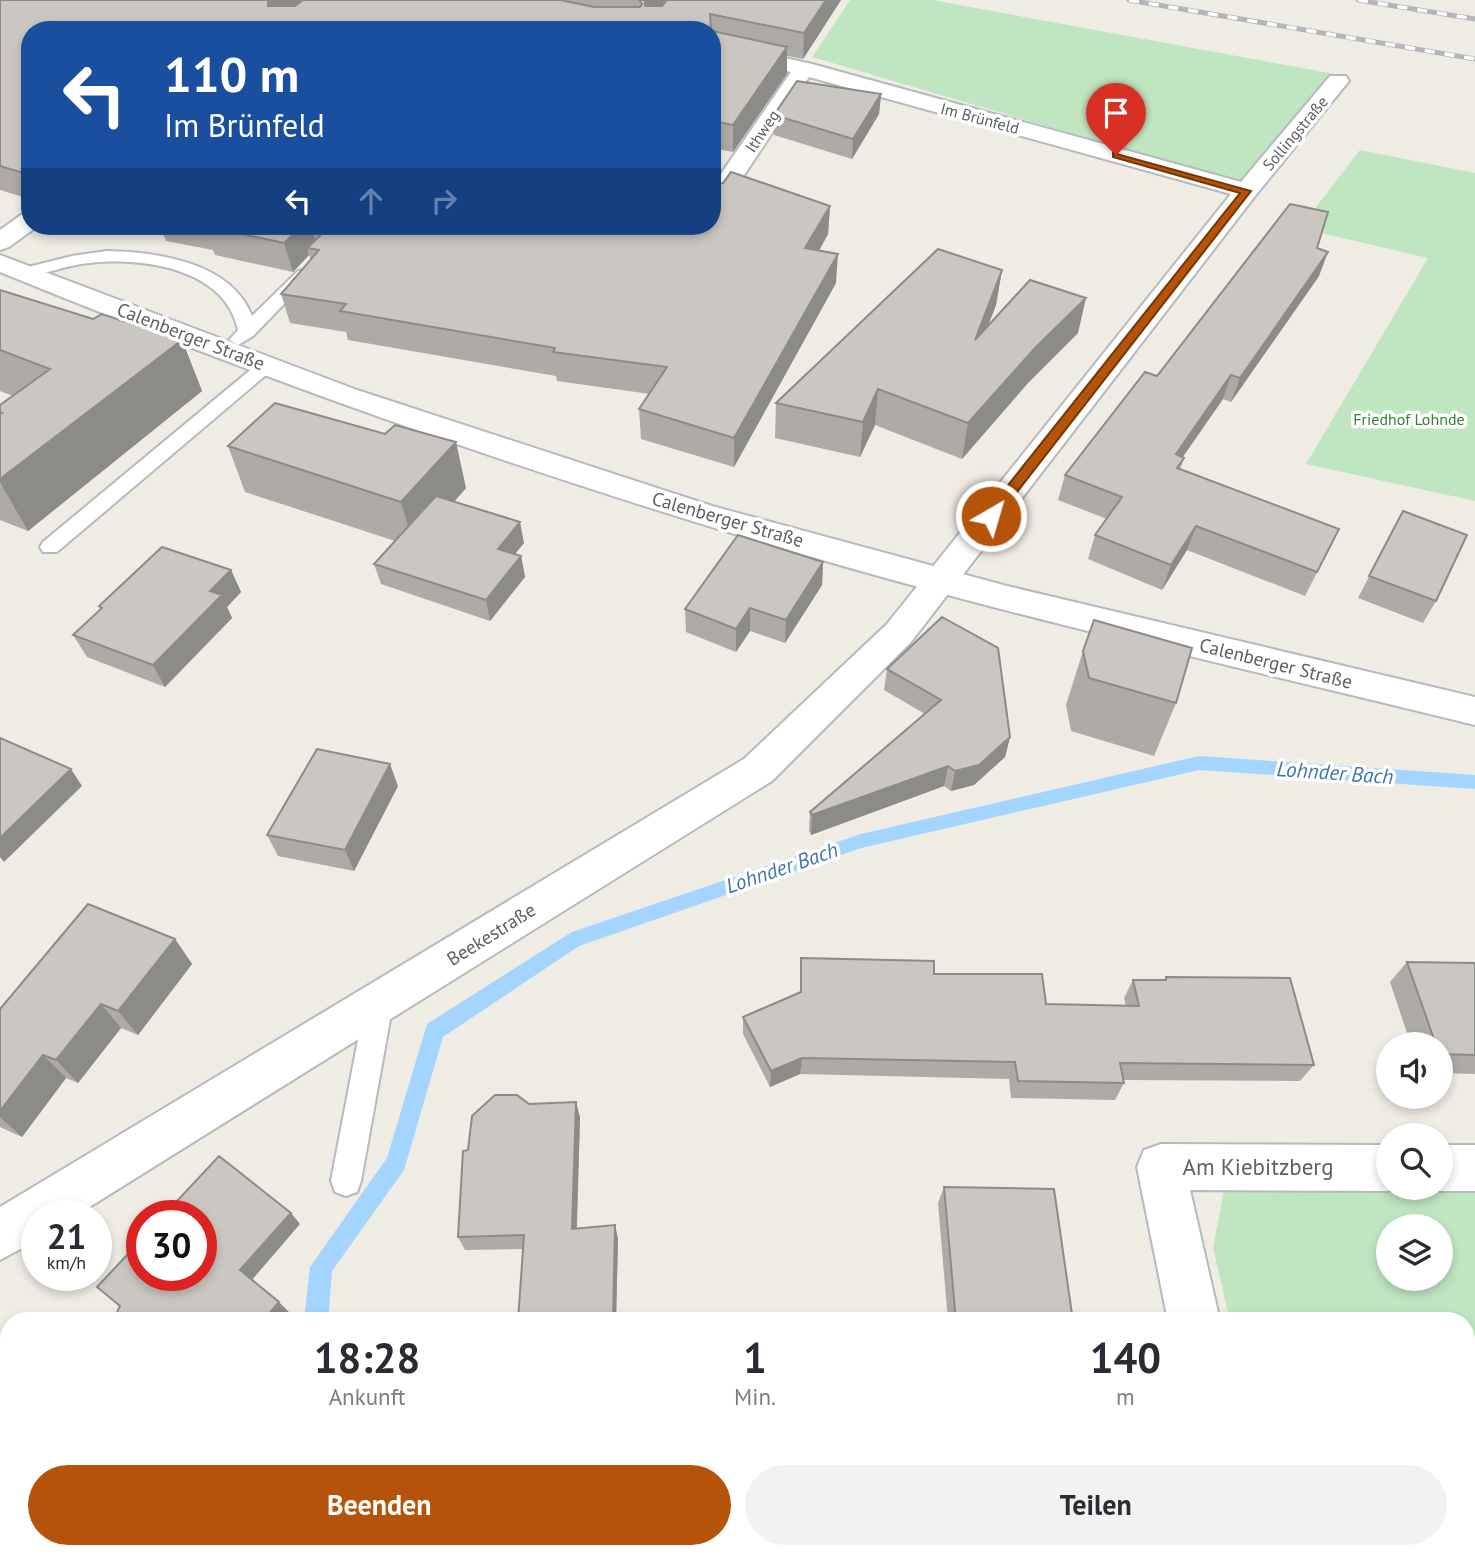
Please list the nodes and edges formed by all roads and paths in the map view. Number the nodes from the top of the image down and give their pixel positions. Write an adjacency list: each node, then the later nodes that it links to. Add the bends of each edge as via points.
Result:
1 (721, 50): 2 (street, Im Brünfeld)
2 (804, 69): 4 (street, Ithweg); 5 (street, Im Brünfeld)
3 (1338, 80): 5 (street, Sollingstraße)
4 (721, 187)
5 (1246, 191): 13 (street, Sollingstraße)
6 (21, 227): 7 (street)
7 (0, 242)
8 (315, 263): 10 (lane)
9 (13, 268): 10 (street, Calenberger Straße); 10 (lane, via 88,258 167,261 229,293 241,309)
10 (237, 341): 11 (street, Calenberger Straße)
11 (267, 365): 12 (lane); 13 (street, Calenberger Straße, via 575,475)
12 (50, 547)
13 (940, 581): 14 (street, Calenberger Straße); 15 (street, Beekestraße, via 899,633 758,770)
14 (1475, 711)
15 (379, 1003): 19 (lane); 20 (street, Beekestraße)
16 (1376, 1168): 21 (street, Am Kiebitzberg, via 1161,1167)
17 (1453, 1168): 18 (street)
18 (1475, 1168)
19 (346, 1181)
20 (0, 1235)
21 (1192, 1312)

